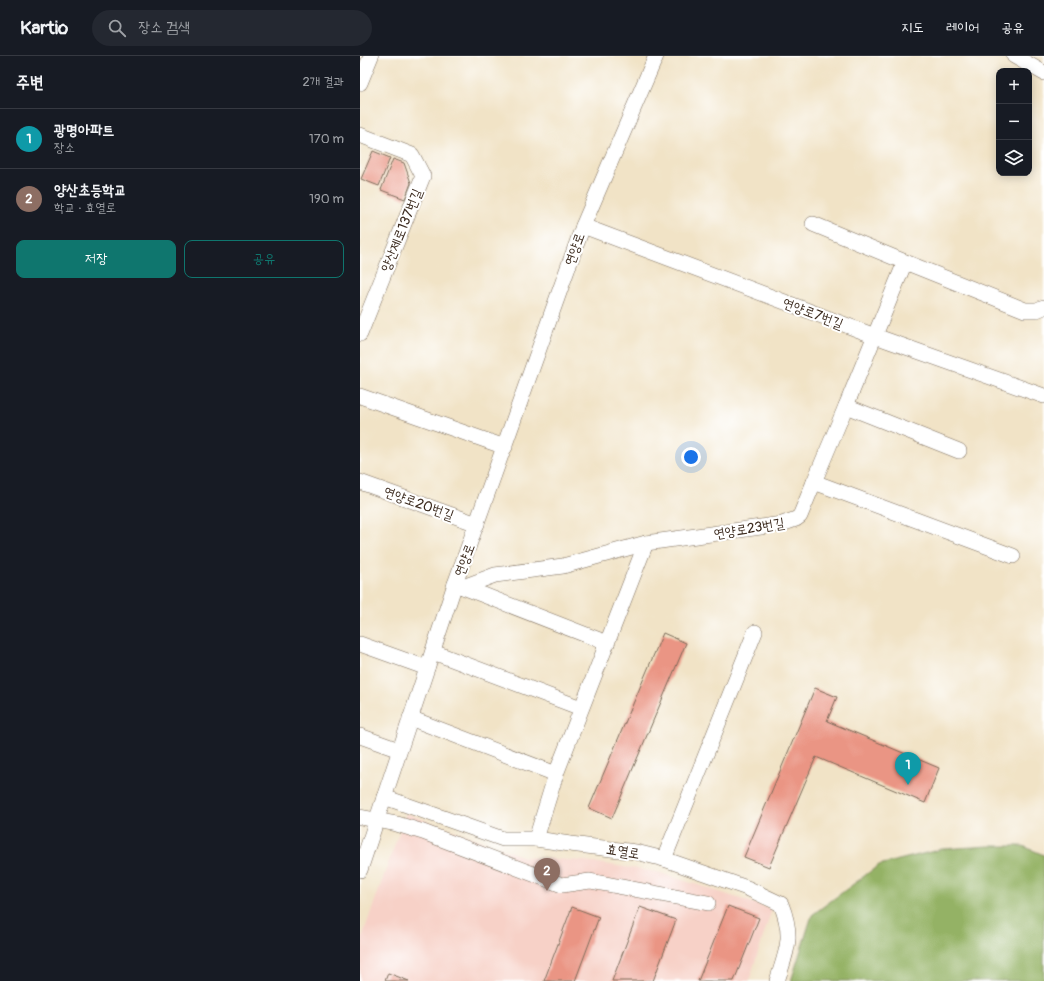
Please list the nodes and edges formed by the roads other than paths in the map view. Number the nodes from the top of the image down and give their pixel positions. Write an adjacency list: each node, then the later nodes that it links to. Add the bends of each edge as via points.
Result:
1 (371, 56): 5 (street)
2 (656, 56): 8 (street, 연양로)
3 (1014, 56): 4 (street)
4 (1044, 74)
5 (360, 83)
6 (360, 135): 10 (street, 양산제로137번길, via 412,155 423,176)
7 (812, 224): 9 (street)
8 (583, 226): 13 (street, 연양로7번길); 17 (street, 연양로)
9 (905, 262): 11 (street, via 1025,310); 13 (street)
10 (366, 299): 12 (street)
11 (1044, 308)
12 (360, 334)
13 (875, 336): 15 (street, 연양로7번길); 16 (street)
14 (360, 396): 17 (street)
15 (1044, 396)
16 (846, 406): 18 (street); 20 (street)
17 (505, 447): 21 (street, 연양로)
18 (959, 451)
19 (360, 482): 21 (street, 연양로20번길)
20 (814, 482): 22 (street, 연양로23번길, via 803,511 796,520); 23 (street)
21 (477, 524): 24 (street, 연양로)
22 (646, 543): 24 (street, 연양로23번길, via 563,566 495,576); 26 (street)
23 (1013, 556)
24 (459, 586): 26 (street, 연양로); 28 (street, 연양로)
25 (755, 632): 39 (street)
26 (607, 643): 30 (street)
27 (360, 644): 29 (street)
28 (433, 652): 29 (street, 연양로); 30 (street)
29 (427, 668): 31 (street, 연양로)
30 (581, 708): 34 (street)
31 (410, 718): 33 (street, 연양로); 34 (street)
32 (360, 736): 33 (street)
33 (400, 750): 35 (street, 연양로)
34 (556, 774): 38 (street)
35 (384, 797): 37 (street, 연양로); 38 (street, 효열로, via 503,839)
36 (360, 817): 37 (street)
37 (376, 821): 40 (street, 연양로); 41 (street, via 423,832 562,885 590,881)
38 (536, 840): 39 (street, 효열로, via 636,852)
39 (664, 859): 42 (street, 효열로, via 747,888 781,904 787,918 789,945)
40 (360, 870)
41 (708, 903)
42 (777, 981)

